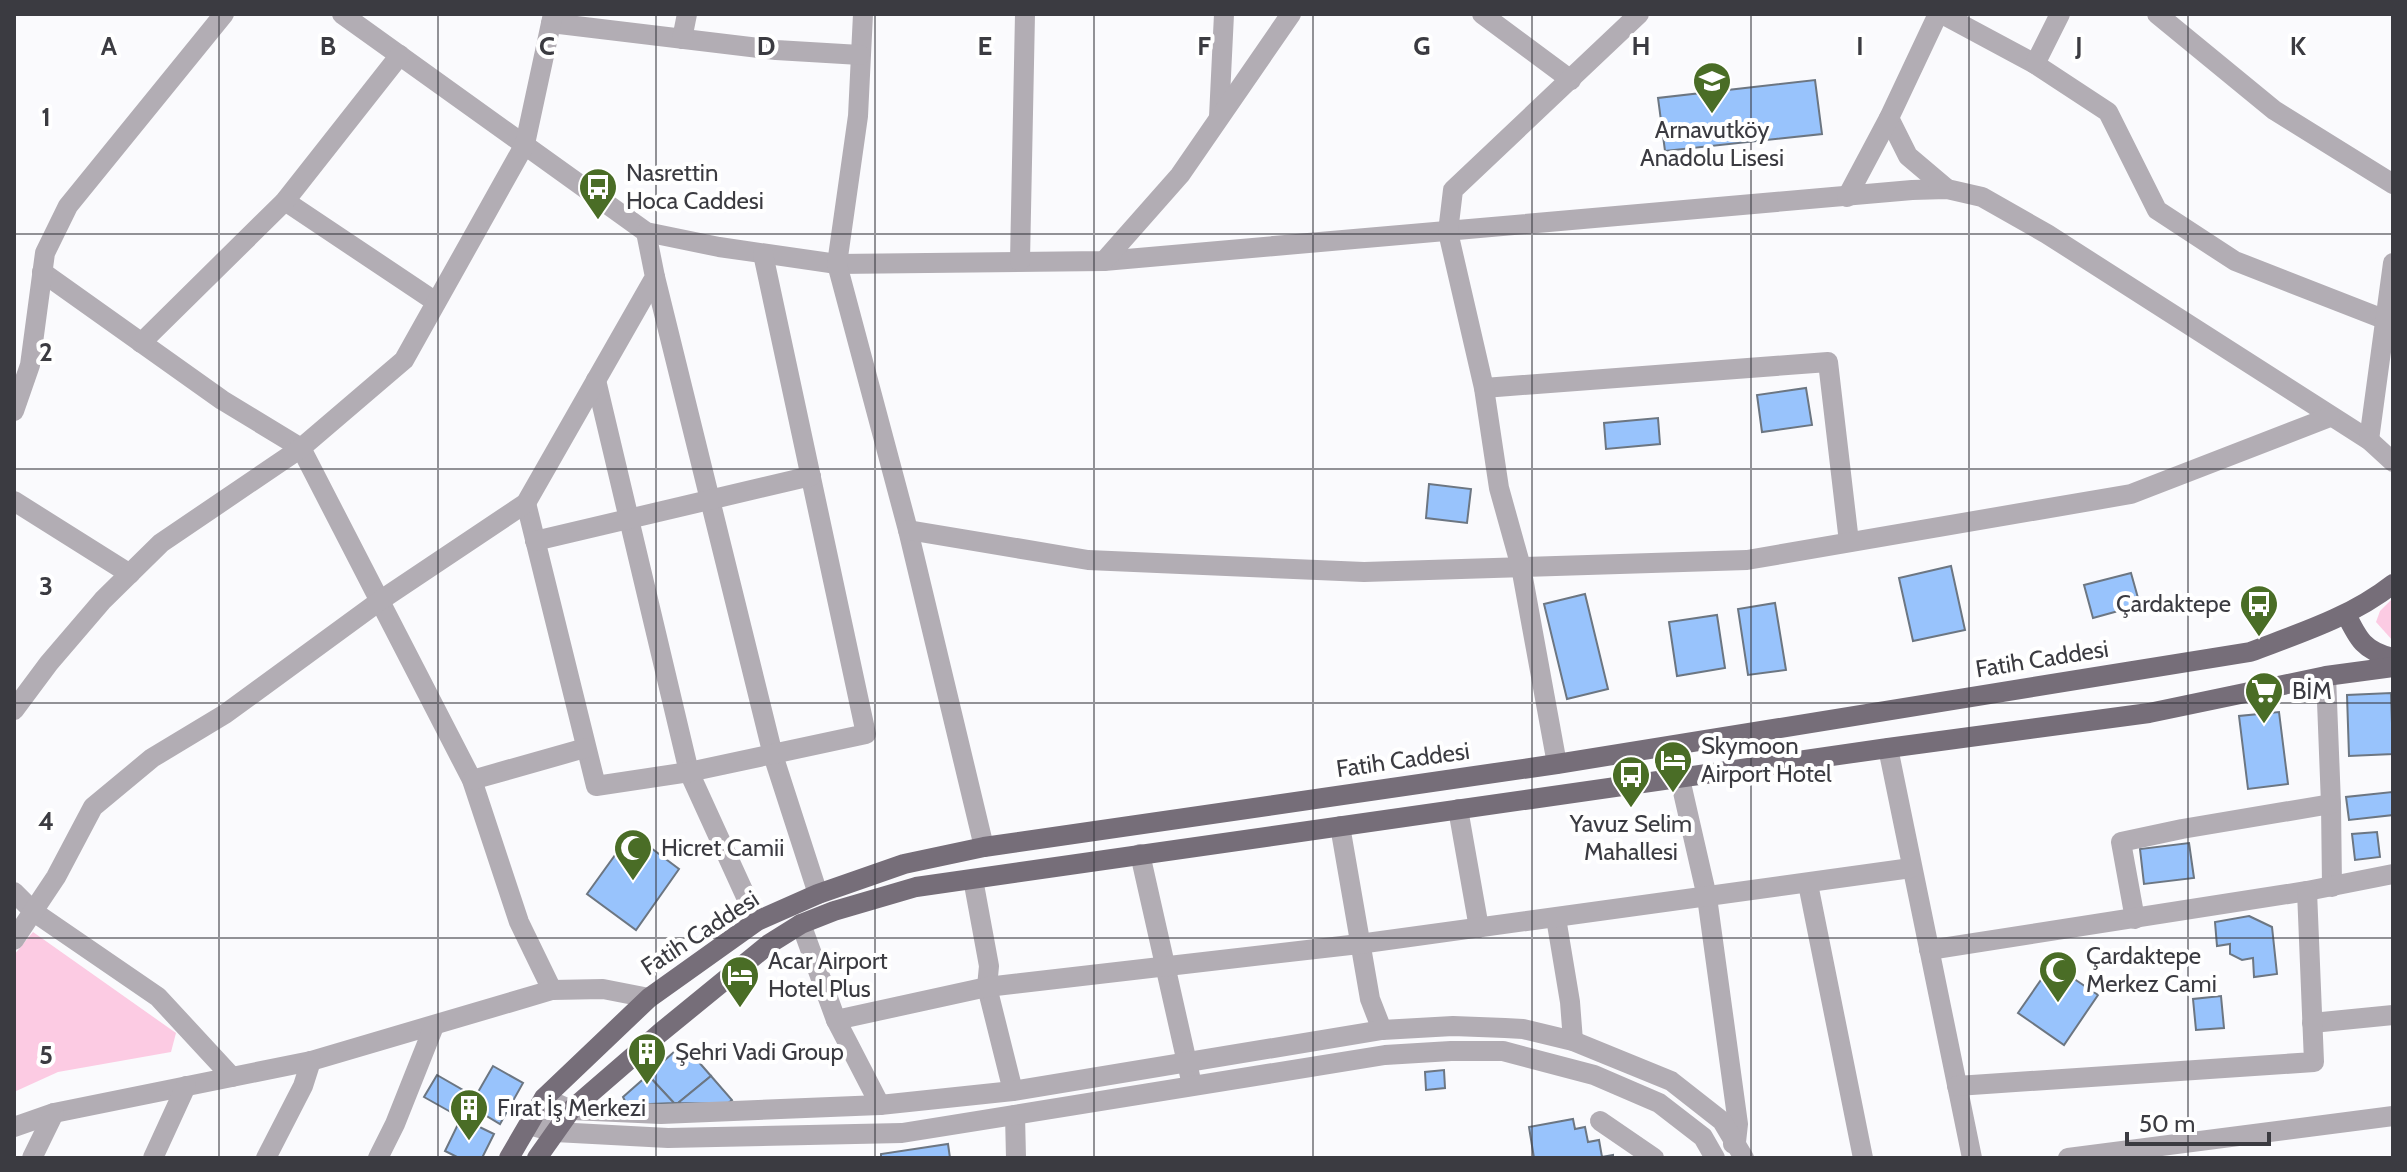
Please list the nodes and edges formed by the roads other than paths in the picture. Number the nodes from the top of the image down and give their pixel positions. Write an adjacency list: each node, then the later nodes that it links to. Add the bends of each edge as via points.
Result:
1 (224, 14): 33 (street, via 68,206 45,253)
2 (342, 14): 15 (street)
3 (687, 14): 14 (street)
4 (863, 14): 16 (street)
5 (1025, 14): 29 (street)
6 (1224, 14): 19 (street)
7 (1291, 14): 19 (street)
8 (1482, 14): 18 (street)
9 (1639, 14): 18 (street)
10 (1940, 14): 17 (street); 20 (street)
11 (2060, 14): 17 (street)
12 (2157, 14): 22 (street, via 2274,110)
13 (552, 19): 14 (street); 21 (street)
14 (682, 39): 16 (street)
15 (400, 55): 21 (street); 25 (street)
16 (860, 55): 32 (street, via 858,116)
17 (2035, 64): 36 (street, via 2108,112 2157,210 2235,261)
18 (1571, 80): 27 (street, via 1453,190)
19 (1219, 117): 30 (street, via 1180,175)
20 (1889, 118): 23 (street, via 1908,156); 24 (street)
21 (525, 144): 26 (street); 35 (street)
22 (2393, 184)
23 (1947, 189): 24 (street); 41 (street, via 1982,197 2047,234)
24 (1847, 197): 27 (street)
25 (285, 201): 35 (street); 37 (street)
26 (646, 232): 28 (street); 34 (street)
27 (1448, 232): 30 (street); 39 (street)
28 (763, 254): 32 (street); 45 (street)
29 (1020, 261): 30 (street); 32 (street)
30 (1104, 261)
31 (2393, 263): 36 (street)
32 (837, 264): 50 (street)
33 (42, 272): 37 (street); 40 (street, via 30,365)
34 (655, 277): 38 (street); 46 (street)
35 (436, 302): 43 (street, via 404,360)
36 (2386, 320): 42 (street)
37 (141, 343): 43 (street)
38 (596, 380): 48 (street); 49 (street)
39 (1484, 388): 52 (street, via 1828,362); 53 (street, via 1499,488)
40 (14, 411)
41 (2330, 417): 42 (street); 52 (street, via 2131,494)
42 (2369, 440): 44 (street)
43 (301, 448): 54 (street, via 161,543); 56 (street)
44 (2393, 462)
45 (811, 476): 46 (street); 64 (street, via 866,734)
46 (710, 500): 49 (street); 64 (street)
47 (14, 501): 54 (street)
48 (526, 503): 51 (street); 56 (street)
49 (629, 519): 51 (street); 66 (street)
50 (908, 530): 53 (street, via 1088,560 1364,572); 72 (street)
51 (535, 541): 62 (street)
52 (1849, 542): 53 (street, via 1747,560)
53 (1521, 567): 65 (street)
54 (130, 574): 61 (street)
55 (2393, 584): 57 (main road, Fatih Caddesi)
56 (381, 600): 68 (street); 83 (street, via 225,714 152,758 93,807)
57 (2346, 614): 58 (main road, via 2360,642); 65 (main road, Fatih Caddesi, via 2250,652)
58 (2393, 658)
59 (2393, 667): 60 (main road, Fatih Caddesi)
60 (2326, 676): 63 (main road, Fatih Caddesi, via 2149,713); 69 (street)
61 (14, 710)
62 (585, 748): 66 (street, via 596,786); 68 (street)
63 (1888, 748): 67 (main road, Fatih Caddesi); 74 (street)
64 (773, 755): 66 (street); 81 (street)
65 (1557, 764): 72 (main road, Fatih Caddesi)
66 (689, 772): 86 (street)
67 (1680, 779): 70 (main road, Fatih Caddesi); 82 (street)
68 (472, 780): 94 (street, via 519,922)
69 (2331, 804): 78 (street); 85 (street, via 2121,842)
70 (1458, 809): 71 (main road, Fatih Caddesi); 88 (street)
71 (1340, 826): 73 (main road, Fatih Caddesi); 90 (street)
72 (984, 847): 81 (main road, Fatih Caddesi, via 904,864)
73 (1140, 854): 76 (main road, Fatih Caddesi); 92 (street)
74 (1911, 868): 77 (street); 91 (street)
75 (2393, 874): 78 (street)
76 (973, 879): 87 (main road, Fatih Caddesi, via 916,887); 93 (street, via 989,966)
77 (1808, 884): 82 (street); 133 (street)
78 (2332, 887): 79 (street)
79 (2307, 891): 85 (street); 98 (street)
80 (14, 892): 83 (street)
81 (818, 894): 86 (main road, Fatih Caddesi)
82 (1707, 897): 84 (street); 122 (street)
83 (34, 912): 89 (street); 106 (street, via 158,997)
84 (1556, 918): 88 (street); 102 (street)
85 (2135, 919): 91 (street)
86 (757, 921): 95 (main road, Fatih Caddesi)
87 (801, 924): 97 (street); 113 (main road, Fatih Caddesi, via 769,944)
88 (1479, 928): 90 (street)
89 (14, 940)
90 (1359, 944): 92 (street); 101 (street)
91 (1929, 950): 109 (street)
92 (1166, 967): 93 (street); 105 (street)
93 (987, 987): 97 (street); 110 (street)
94 (552, 990): 95 (street, via 603,989); 99 (street)
95 (649, 998): 111 (main road, Fatih Caddesi)
96 (2393, 1015): 98 (street)
97 (836, 1020): 112 (street)
98 (2312, 1023): 109 (street, via 2314,1062)
99 (434, 1026): 104 (street); 126 (street)
100 (1419, 1028): 101 (street); 102 (street, via 1523,1029); 103 (street)
101 (1382, 1030): 105 (street)
102 (1573, 1041): 122 (street, via 1671,1081 1722,1121)
103 (1418, 1053): 108 (street); 132 (street, via 1503,1051 1594,1075 1659,1103 1703,1137)
104 (311, 1061): 106 (street); 125 (street)
105 (1188, 1062): 108 (street); 110 (street)
106 (232, 1077): 107 (street)
107 (186, 1086): 114 (street); 124 (street)
108 (1191, 1086): 115 (street)
109 (1957, 1086): 134 (street)
110 (1013, 1091): 112 (street)
111 (544, 1098): 113 (street); 118 (main road, Fatih Caddesi)
112 (880, 1105): 113 (street, via 695,1114)
113 (571, 1110): 120 (main road, Fatih Caddesi)
114 (54, 1113): 119 (street); 123 (street)
115 (1015, 1115): 121 (street, via 902,1133); 130 (street)
116 (2393, 1116): 135 (street)
117 (1600, 1121): 131 (street)
118 (529, 1125): 120 (street); 127 (main road, Fatih Caddesi)
119 (14, 1127)
120 (555, 1132): 121 (street); 128 (main road, Fatih Caddesi)
121 (668, 1138): 129 (street)
122 (1740, 1150): 132 (street)
123 (32, 1158)
124 (153, 1158)
125 (266, 1158)
126 (378, 1158)
127 (509, 1158)
128 (537, 1158)
129 (682, 1158)
130 (1016, 1158)
131 (1654, 1158)
132 (1714, 1158)
133 (1863, 1158)
134 (1972, 1158)
135 (2068, 1158)

